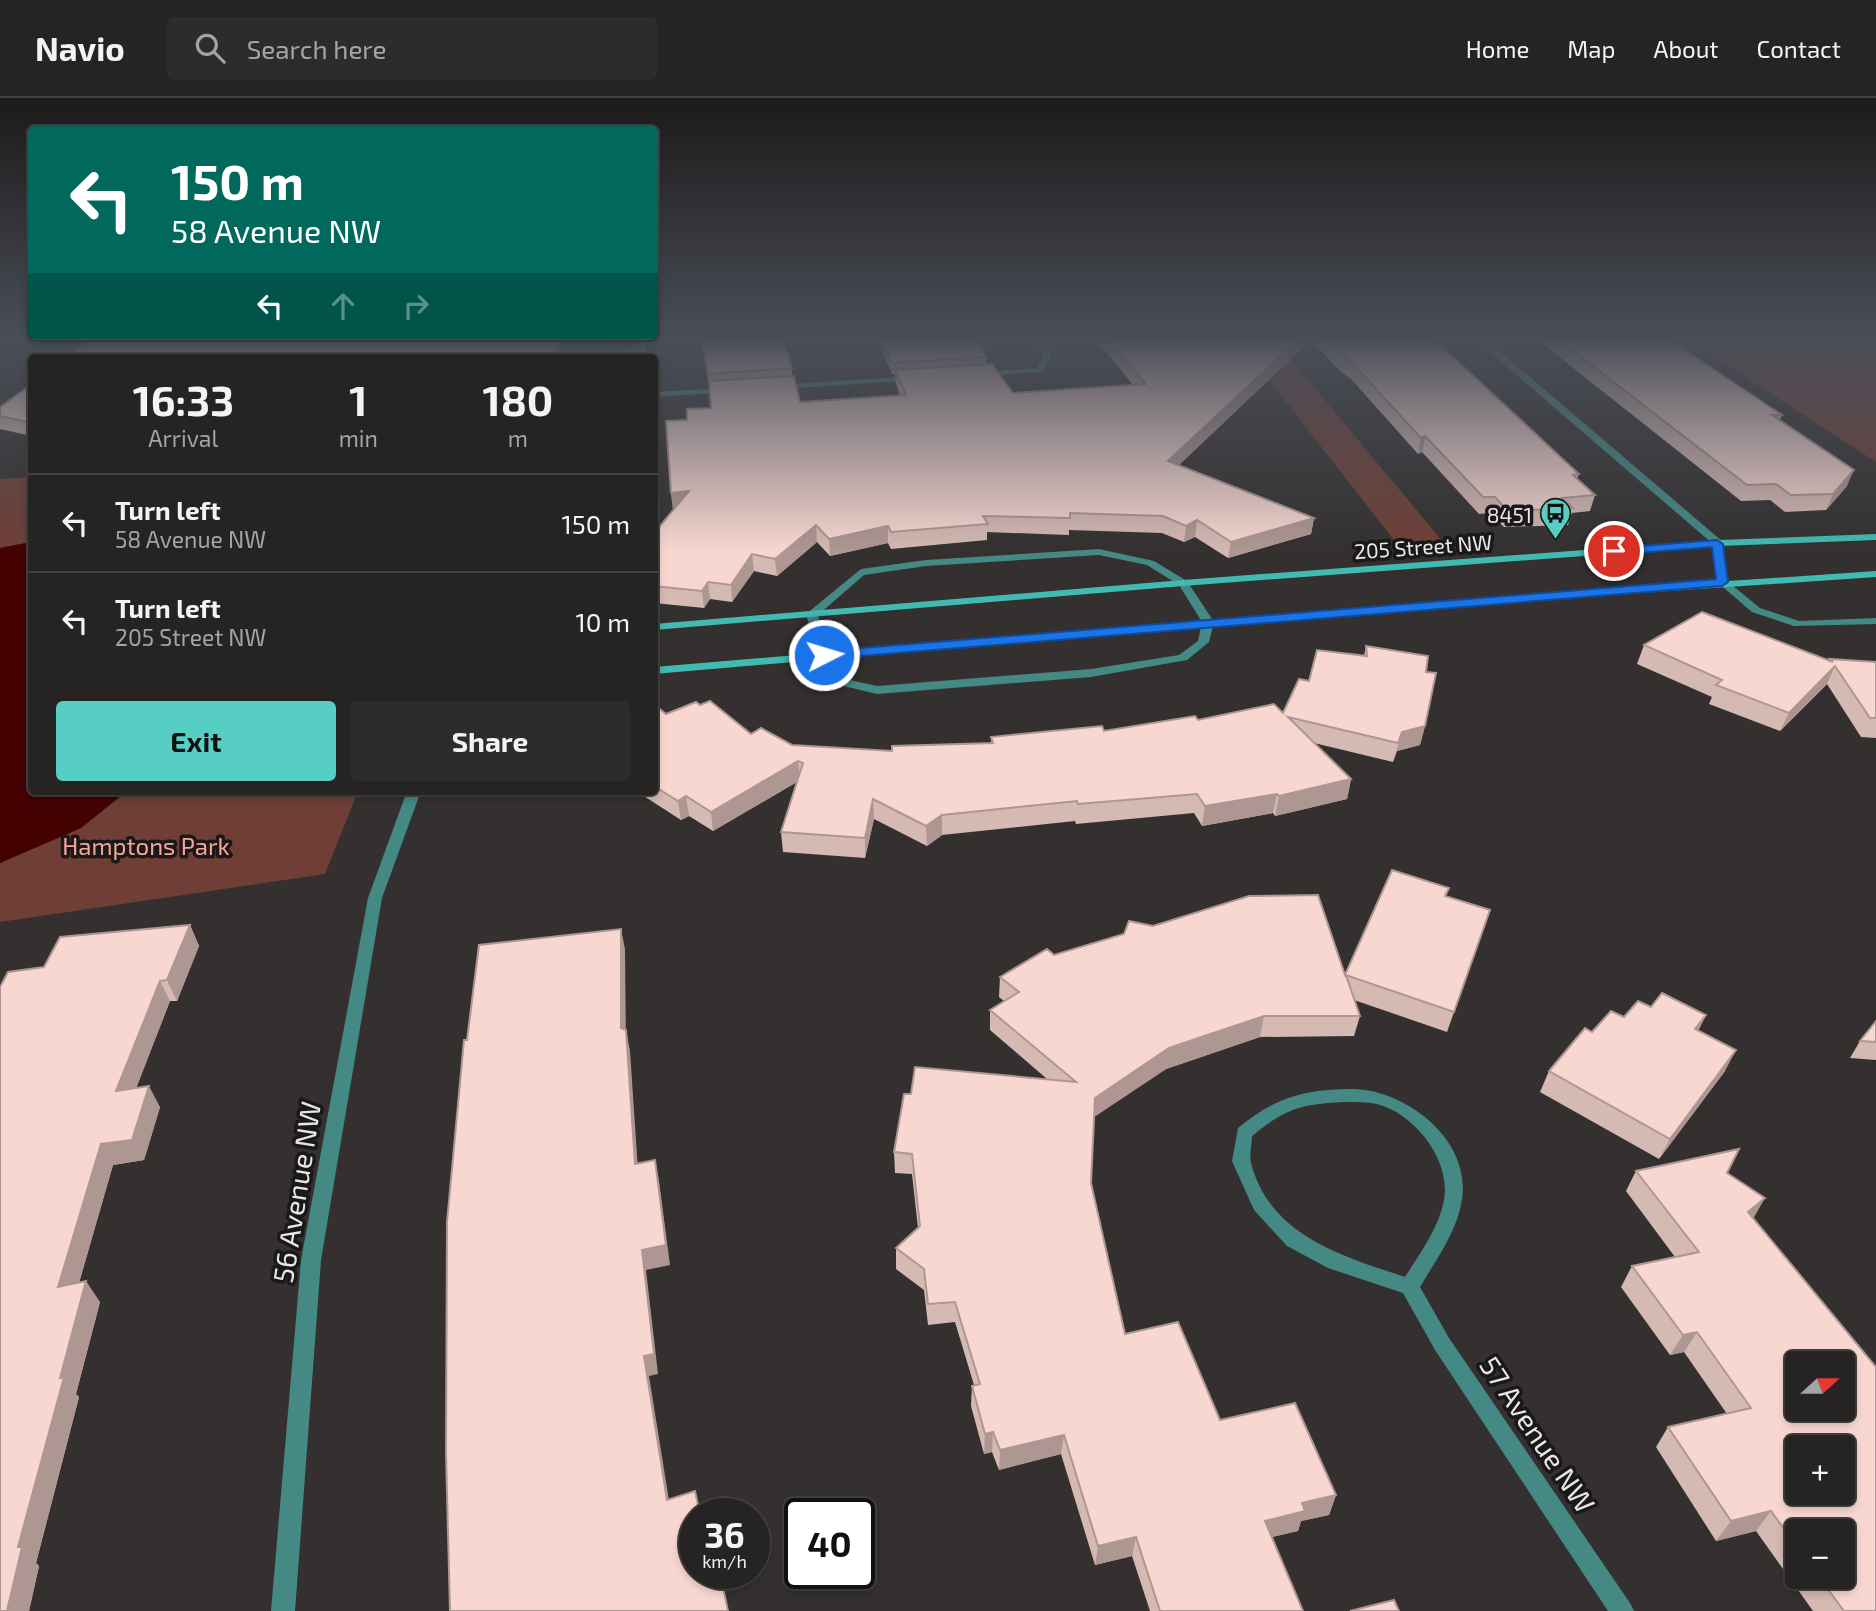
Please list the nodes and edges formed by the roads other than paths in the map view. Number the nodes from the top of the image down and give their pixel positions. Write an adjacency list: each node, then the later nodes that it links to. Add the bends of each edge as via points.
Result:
1 (1563, 411): 3 (street)
2 (1876, 537): 3 (street, 205 Street NW)
3 (1717, 544): 5 (street); 6 (street, 205 Street NW)
4 (1876, 574): 5 (street)
5 (1722, 582): 8 (street, via 1756,610 1798,624); 9 (street)
6 (1183, 583): 7 (street, 205 Street NW); 7 (street, via 1150,563 1099,552 926,563 861,572); 9 (street)
7 (812, 614): 10 (street, 205 Street NW); 11 (street)
8 (1876, 621)
9 (1208, 622): 11 (street); 11 (street, via 1203,642 1183,658 1091,673 877,690 831,679)
10 (658, 627)
11 (824, 655): 12 (street)
12 (658, 671)
13 (413, 795): 15 (street, 56 Avenue NW, via 374,898 311,1260)
14 (1410, 1287): 14 (street, via 1443,1230 1454,1190 1443,1148 1424,1126 1383,1100 1347,1097 1303,1099 1270,1111 1244,1133 1241,1161 1260,1205 1294,1240 1335,1262); 16 (street, 57 Avenue NW, via 1441,1344)
15 (283, 1611)
16 (1622, 1611)

